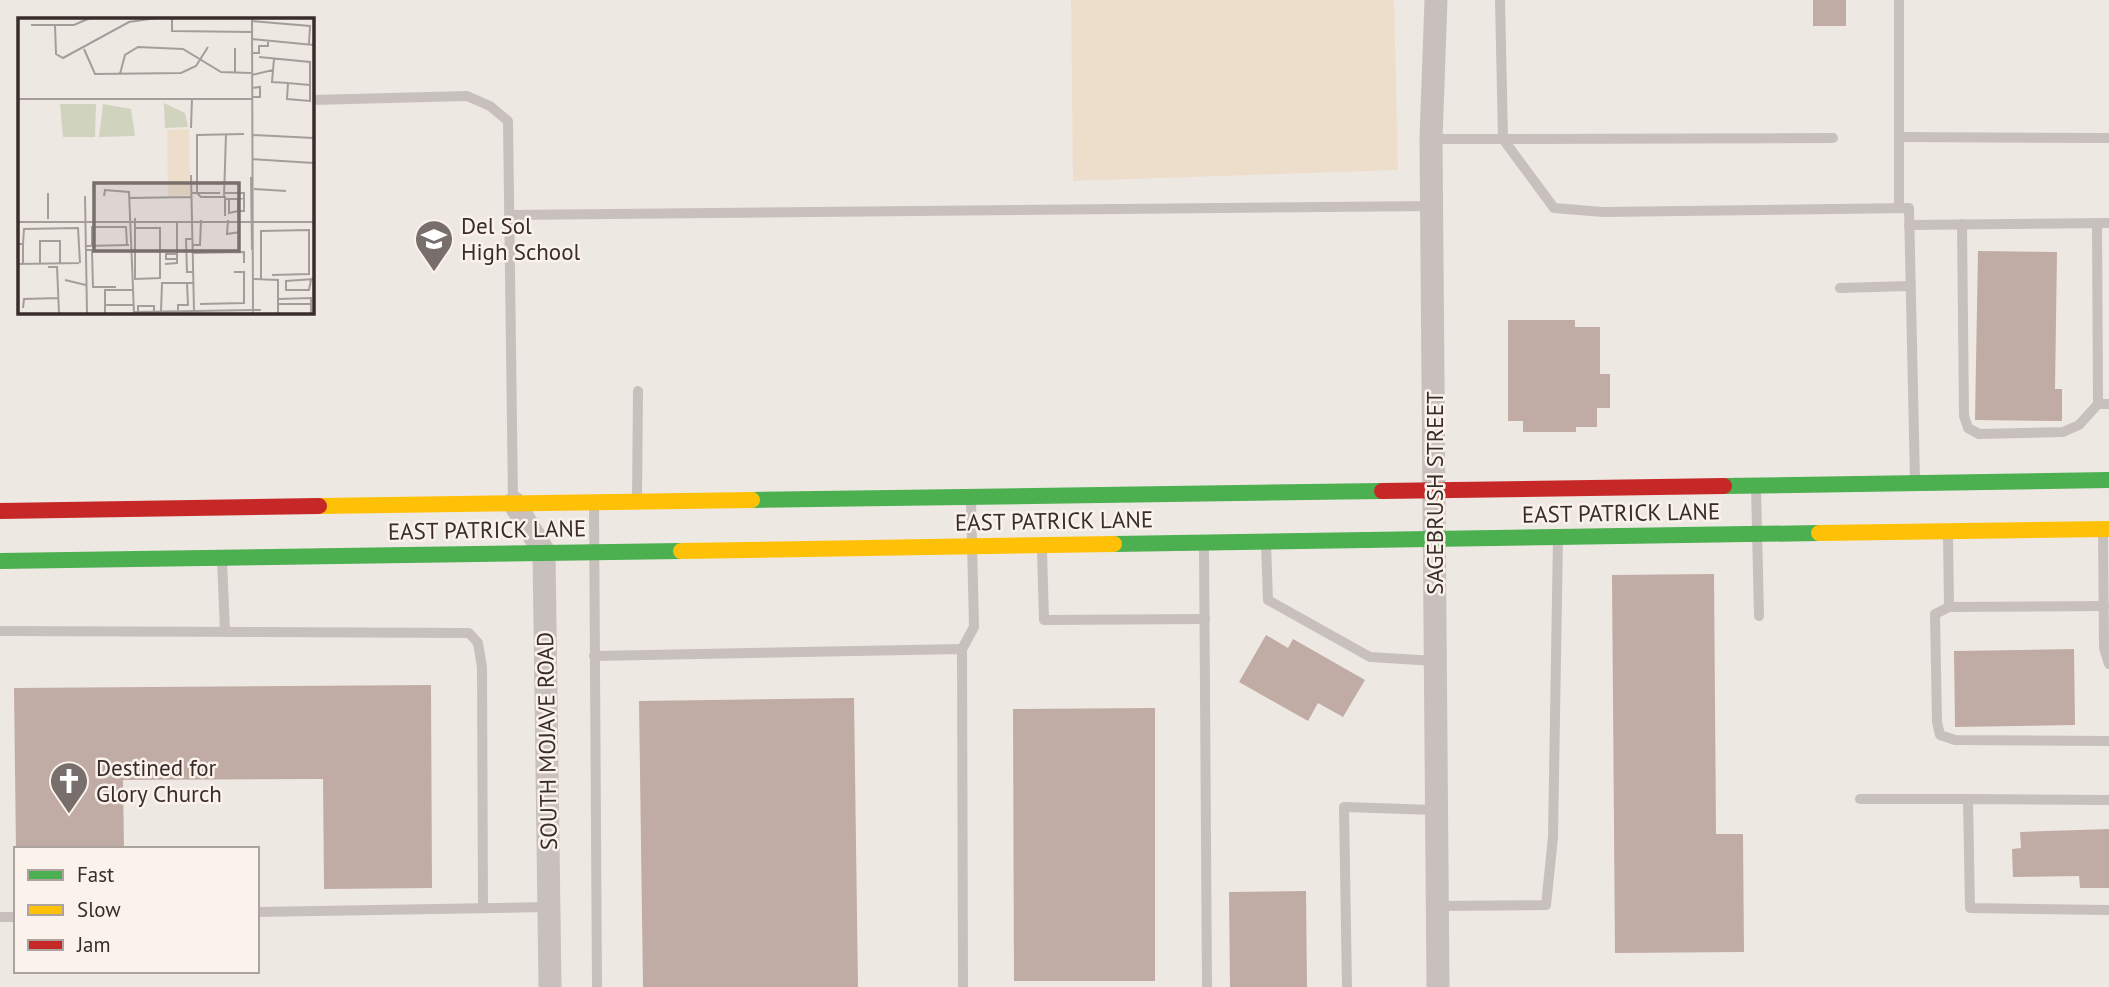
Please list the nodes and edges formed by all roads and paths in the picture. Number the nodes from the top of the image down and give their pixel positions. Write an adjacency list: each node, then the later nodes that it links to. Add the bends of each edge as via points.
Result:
1 (1436, 0): 9 (street, SAGEBRUSH STREET)
2 (1500, 0): 6 (lane)
3 (1899, 0): 5 (lane)
4 (313, 100): 12 (lane, via 467,96 490,106 508,121)
5 (1899, 137): 8 (lane); 11 (lane)
6 (1503, 138): 7 (lane); 9 (lane); 11 (lane, via 1554,208 1603,212)
7 (1833, 138)
8 (2109, 138)
9 (1431, 139): 10 (street, SAGEBRUSH STREET)
10 (1433, 206): 12 (lane); 23 (street, SAGEBRUSH STREET)
11 (1899, 208): 15 (lane, via 1909,208)
12 (509, 215): 26 (lane)
13 (2103, 223): 14 (lane); 19 (lane)
14 (1962, 224): 15 (lane); 19 (lane, via 1964,416 1968,428 1979,434 2063,432)
15 (1909, 225): 16 (lane)
16 (1909, 286): 17 (lane); 21 (lane)
17 (1840, 288)
18 (638, 391): 25 (lane)
19 (2104, 404)
20 (2109, 480): 21 (main road, EAST PATRICK LANE)
21 (1915, 483): 22 (main road, EAST PATRICK LANE)
22 (1756, 484): 23 (main road, EAST PATRICK LANE); 31 (lane)
23 (1434, 490): 24 (main road, EAST PATRICK LANE); 33 (street, SAGEBRUSH STREET)
24 (971, 497): 25 (main road, EAST PATRICK LANE); 37 (lane)
25 (637, 502): 27 (main road, EAST PATRICK LANE)
26 (514, 503): 27 (main road, EAST PATRICK LANE); 28 (main road, EAST PATRICK LANE); 39 (street)
27 (594, 503): 38 (lane)
28 (0, 511)
29 (2106, 529): 30 (main road, EAST PATRICK LANE); 42 (lane)
30 (1948, 531): 31 (main road, EAST PATRICK LANE); 44 (lane)
31 (1758, 534): 32 (main road, EAST PATRICK LANE); 45 (lane)
32 (1558, 536): 33 (main road, EAST PATRICK LANE); 58 (lane, via 1553,837 1546,905)
33 (1435, 538): 34 (main road, EAST PATRICK LANE); 51 (street, SAGEBRUSH STREET)
34 (1266, 540): 35 (main road, EAST PATRICK LANE); 51 (lane, via 1268,600 1370,657)
35 (1203, 542): 36 (main road, EAST PATRICK LANE); 46 (lane)
36 (1042, 544): 37 (main road, EAST PATRICK LANE); 46 (lane, via 1044,620)
37 (972, 545): 38 (main road, EAST PATRICK LANE); 49 (lane, via 974,627)
38 (594, 551): 39 (main road, EAST PATRICK LANE); 50 (lane)
39 (544, 552): 40 (main road, EAST PATRICK LANE); 59 (street, SOUTH MOJAVE ROAD)
40 (222, 558): 41 (main road, EAST PATRICK LANE); 48 (lane)
41 (0, 561)
42 (2106, 583): 43 (lane)
43 (2104, 606): 44 (lane); 52 (lane, via 2104,648)
44 (1949, 607): 53 (lane, via 1935,614 1940,735 1955,740)
45 (1759, 616)
46 (1205, 619): 66 (lane)
47 (0, 631): 48 (lane)
48 (225, 631): 60 (lane, via 469,633 478,643 482,667)
49 (962, 649): 50 (lane); 65 (lane)
50 (594, 656): 64 (lane)
51 (1435, 661): 57 (street, SAGEBRUSH STREET)
52 (2109, 664)
53 (2109, 741)
54 (1860, 799): 55 (lane)
55 (1968, 800): 56 (lane); 61 (lane, via 1969,908)
56 (2109, 800)
57 (1434, 810): 58 (street, SAGEBRUSH STREET); 67 (lane, via 1344,807)
58 (1436, 906): 68 (street, SAGEBRUSH STREET)
59 (549, 907): 60 (lane); 63 (street, SOUTH MOJAVE ROAD)
60 (483, 908): 62 (lane)
61 (2109, 910)
62 (259, 912)
63 (550, 987)
64 (597, 987)
65 (963, 987)
66 (1207, 987)
67 (1347, 987)
68 (1438, 987)

